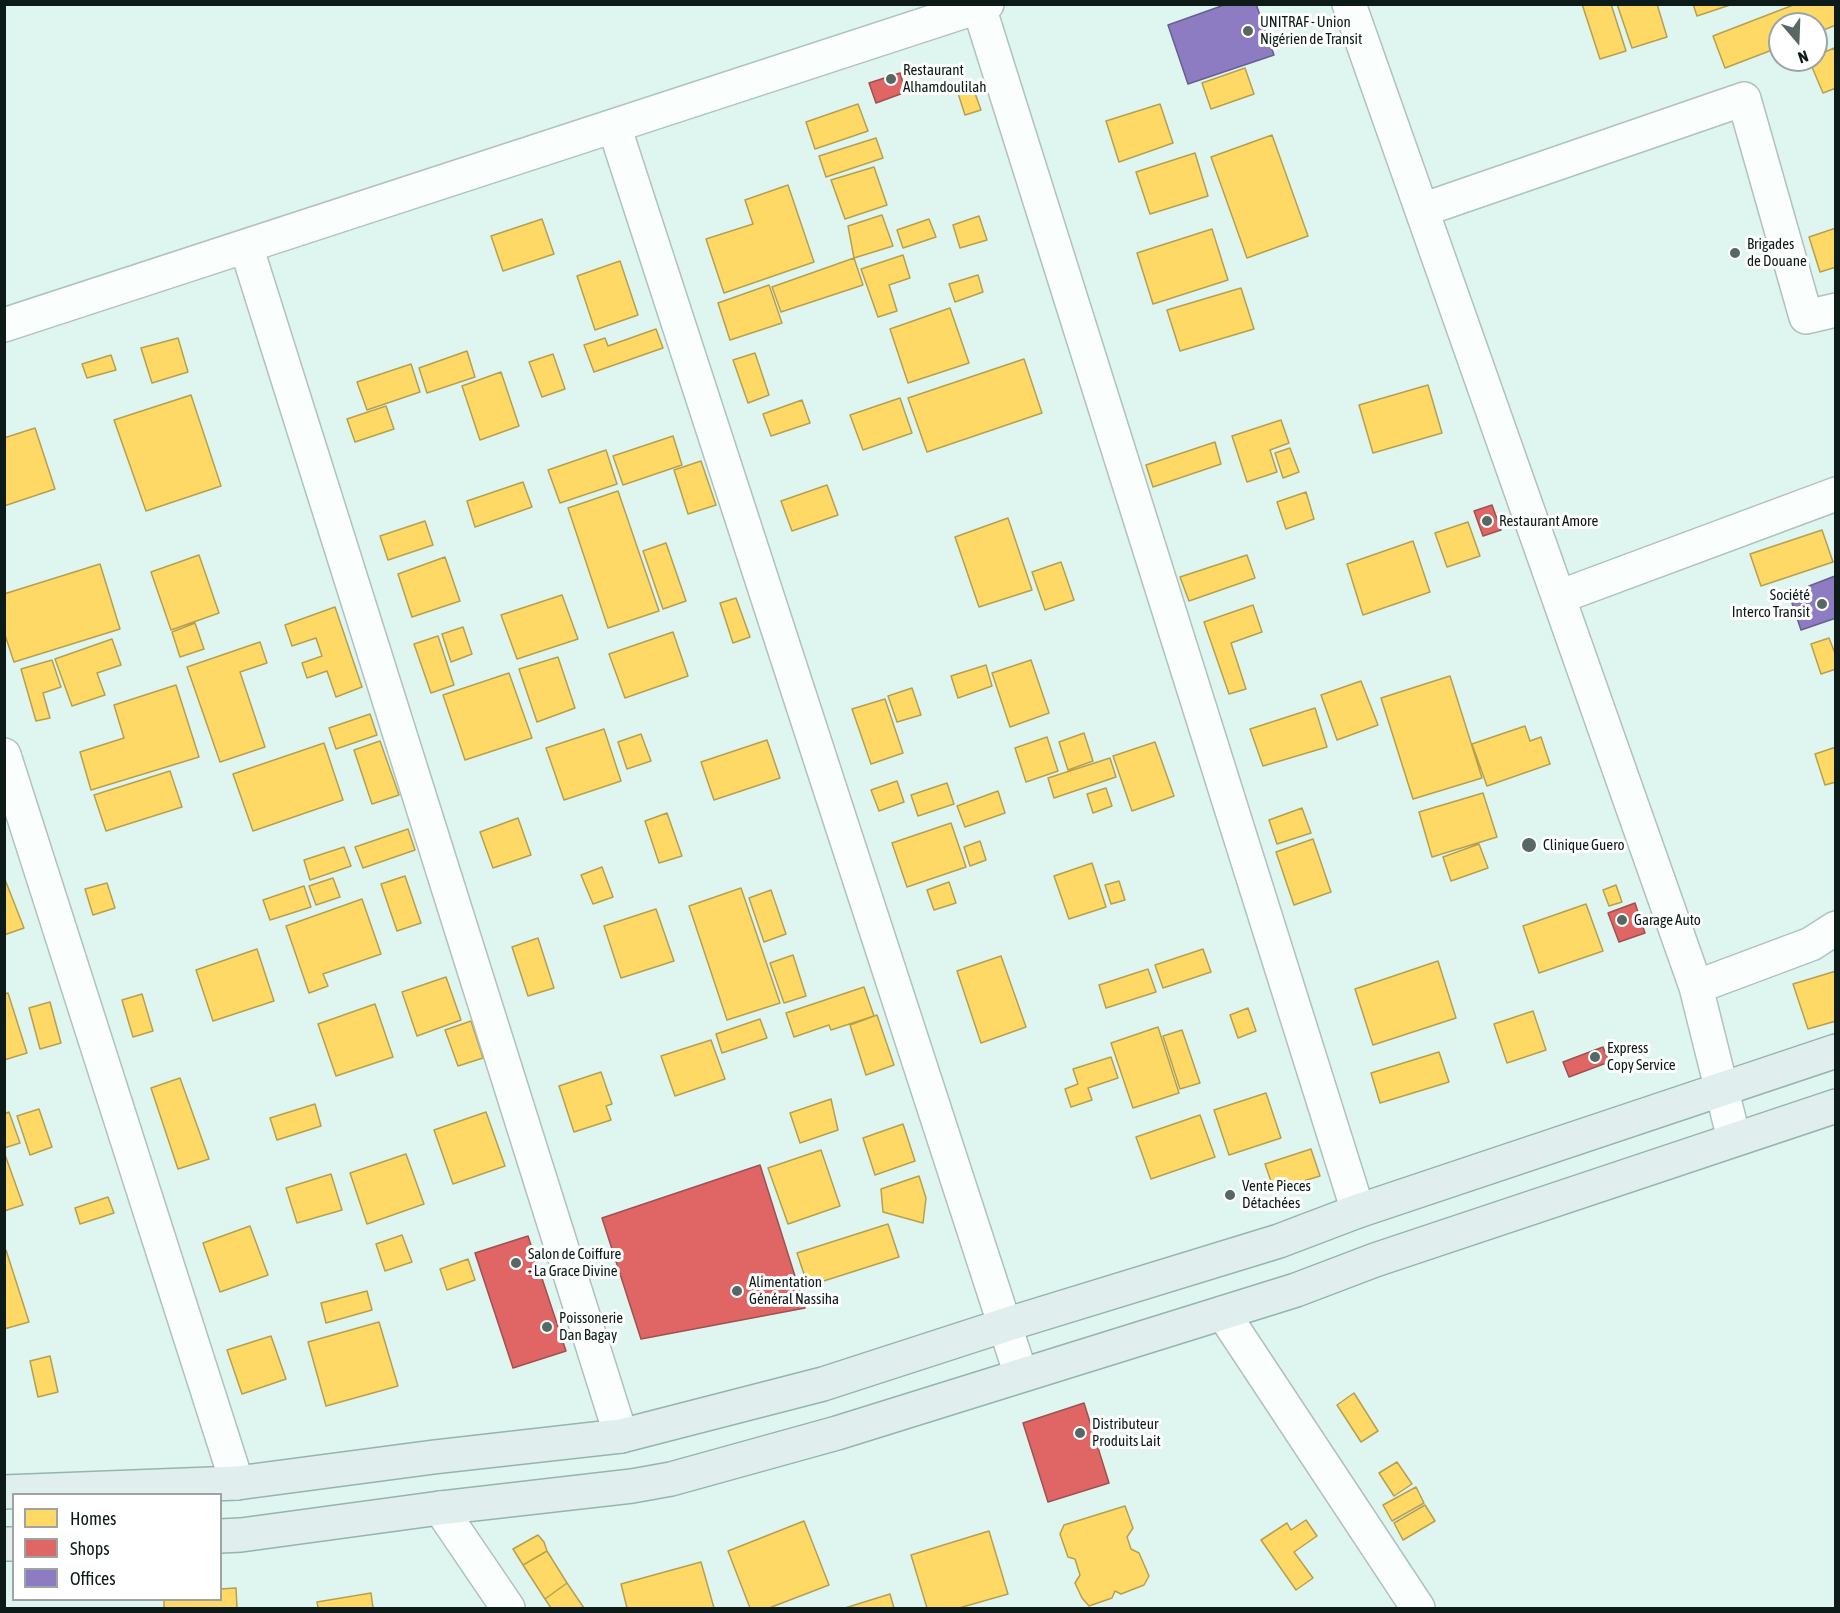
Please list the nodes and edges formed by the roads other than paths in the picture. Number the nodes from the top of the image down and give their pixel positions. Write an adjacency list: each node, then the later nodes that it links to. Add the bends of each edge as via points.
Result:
1 (1349, 4): 4 (street)
2 (983, 6): 3 (street); 17 (street)
3 (614, 126): 5 (street); 19 (street)
4 (1422, 210): 6 (street, via 1744,99 1806,316); 9 (street)
5 (246, 246): 7 (street); 21 (street)
6 (1836, 310)
7 (4, 325)
8 (1836, 494): 9 (street)
9 (1559, 597): 12 (street)
10 (4, 755): 22 (street)
11 (1836, 928): 12 (street, via 1811,944)
12 (1696, 987): 14 (street)
13 (1836, 1051): 14 (main road)
14 (1722, 1088): 16 (street); 17 (main road)
15 (1836, 1106): 16 (main road)
16 (1734, 1139): 18 (main road)
17 (1358, 1211): 19 (main road, via 1269,1244)
18 (1223, 1312): 20 (main road); 27 (street)
19 (1005, 1325): 20 (street); 21 (main road, via 823,1384)
20 (1021, 1375): 24 (main road, via 837,1433 671,1479)
21 (621, 1436): 22 (main road)
22 (237, 1483): 23 (main road)
23 (4, 1491)
24 (440, 1508): 25 (main road); 26 (street)
25 (222, 1536)
26 (508, 1608)
27 (1418, 1608)

